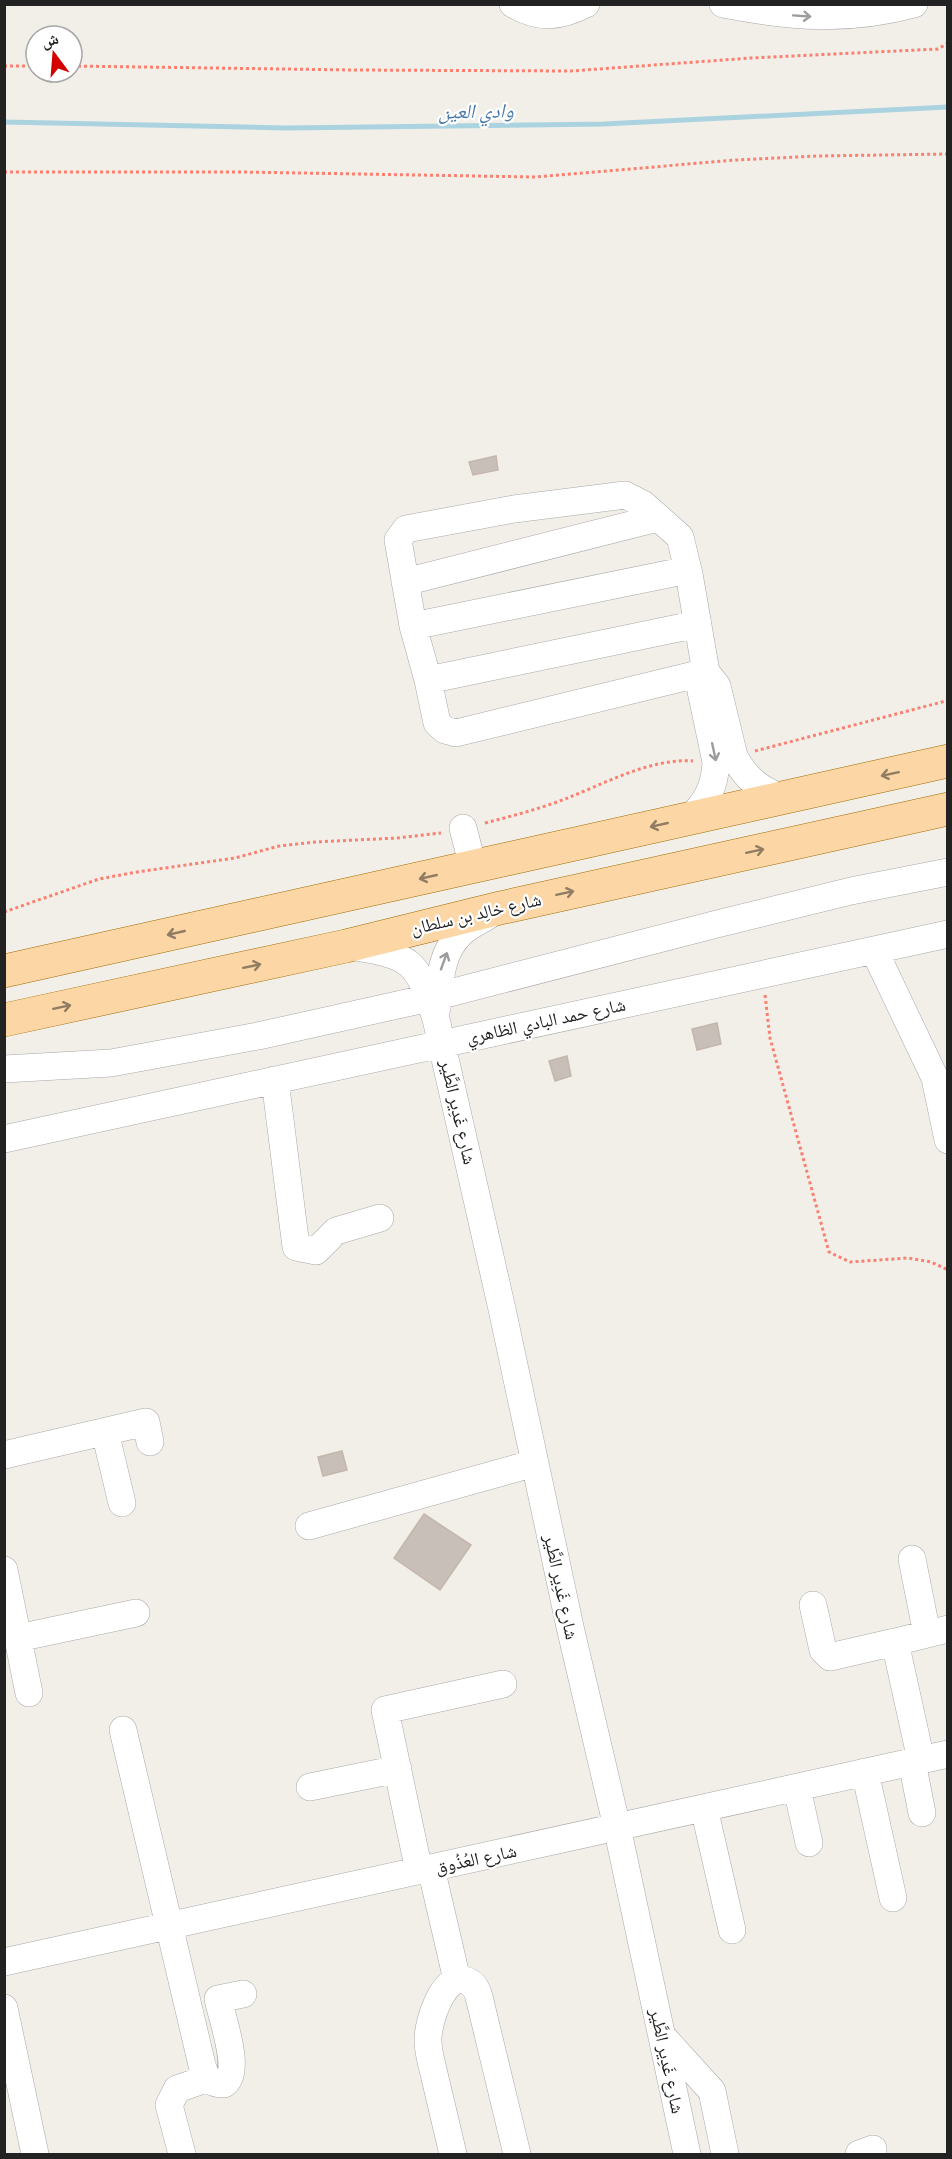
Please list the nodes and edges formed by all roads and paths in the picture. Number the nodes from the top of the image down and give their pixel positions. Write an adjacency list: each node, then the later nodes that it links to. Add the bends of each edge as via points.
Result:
1 (513, 4): 2 (street, via 546,16 568,13)
2 (586, 4)
3 (723, 4): 4 (street, one-way to 4, via 814,17 863,14)
4 (915, 4)
5 (948, 43): 8 (path, via 938,49 571,71)
6 (4, 66): 7 (path)
7 (24, 66)
8 (84, 66)
9 (948, 154): 10 (path, via 736,160 535,177)
10 (4, 172)
11 (658, 518): 12 (street, via 680,537); 13 (street); 13 (street, via 625,495 513,509 406,529 398,540)
12 (688, 570): 14 (street); 15 (street)
13 (405, 582): 15 (street)
14 (698, 624): 16 (street); 17 (street)
15 (413, 626): 17 (street)
16 (706, 672): 17 (street, via 456,733 436,723); 19 (street, via 717,686 738,764 751,781); 21 (street, one-way to 21, via 700,691 716,762 715,775 707,798)
17 (428, 680)
18 (948, 761): 19 (main road, one-way to 19)
19 (783, 798): 21 (main road)
20 (948, 809): 25 (main road, شارع خالِد بن سلطان, one-way to 20)
21 (690, 818): 23 (main road, one-way to 23)
22 (463, 828): 23 (street)
23 (472, 867): 29 (main road, one-way to 29)
24 (948, 872): 31 (street, via 747,916)
25 (500, 908): 27 (main road, شارع خالِد بن سلطان); 31 (street, شارع غَدِير الطَّير, one-way to 25, via 440,972 449,948 461,932)
26 (948, 933): 28 (street, شارع حمد البادي الظاهري)
27 (346, 946): 31 (street, شارع غَدِير الطَّير, via 400,956 425,984); 32 (main road, شارع خالِد بن سلطان, one-way to 27)
28 (874, 950): 30 (street, شارع حمد البادي الظاهري); 36 (street, via 935,1078)
29 (4, 971)
30 (763, 974): 31 (street, شارع حمد البادي الظاهري); 38 (path, via 770,1038 829,1252 850,1262 908,1258)
31 (437, 1014): 33 (street, via 258,1036 111,1064); 34 (street, شارع حمد البادي الظاهري); 42 (street, شارع غَدِير الطَّير)
32 (4, 1020)
33 (4, 1069)
34 (275, 1080): 35 (street, شارع حمد البادي الظاهري); 37 (street, via 296,1247 316,1251 336,1231)
35 (4, 1138)
36 (948, 1140)
37 (380, 1218)
38 (948, 1270)
39 (105, 1432): 40 (street, via 146,1422); 41 (street, via 67,1450); 43 (street)
40 (150, 1442)
41 (4, 1455)
42 (535, 1463): 44 (street); 63 (street, شارع غَدِير الطَّير)
43 (122, 1503)
44 (309, 1526)
45 (912, 1559): 49 (street)
46 (4, 1570): 51 (street)
47 (813, 1605): 50 (street, via 823,1650 830,1657)
48 (135, 1613): 51 (street)
49 (937, 1632): 50 (street)
50 (895, 1642): 56 (street)
51 (14, 1645): 53 (street)
52 (503, 1684): 57 (street, via 385,1710)
53 (29, 1693)
54 (123, 1730): 67 (street)
55 (948, 1754): 56 (street, شارع العُذُوق)
56 (916, 1761): 58 (street, شارع العُذُوق); 62 (street)
57 (398, 1769): 59 (street); 65 (street)
58 (865, 1772): 60 (street, شارع العُذُوق); 66 (street)
59 (310, 1787)
60 (797, 1788): 61 (street, شارع العُذُوق); 64 (street)
61 (704, 1808): 63 (street, شارع العُذُوق); 68 (street)
62 (922, 1813)
63 (616, 1827): 65 (street, شارع العُذُوق); 73 (street, شارع غَدِير الطَّير)
64 (809, 1843)
65 (425, 1870): 67 (street, شارع العُذُوق); 70 (street)
66 (893, 1898)
67 (171, 1926): 69 (street, شارع العُذُوق); 74 (street)
68 (732, 1930)
69 (4, 1962)
70 (457, 1980): 77 (street, via 444,1989 428,2036); 78 (street, via 470,1982 477,1990)
71 (243, 1994): 74 (street, via 218,1999 231,2057 231,2076 224,2084)
72 (4, 2008): 75 (street)
73 (662, 2036): 79 (street, شارع غَدِير الطَّير); 80 (street, via 712,2091)
74 (206, 2079): 76 (street, via 177,2090 169,2104)
75 (35, 2154)
76 (182, 2154)
77 (453, 2154)
78 (517, 2154)
79 (687, 2154)
80 (725, 2154)

